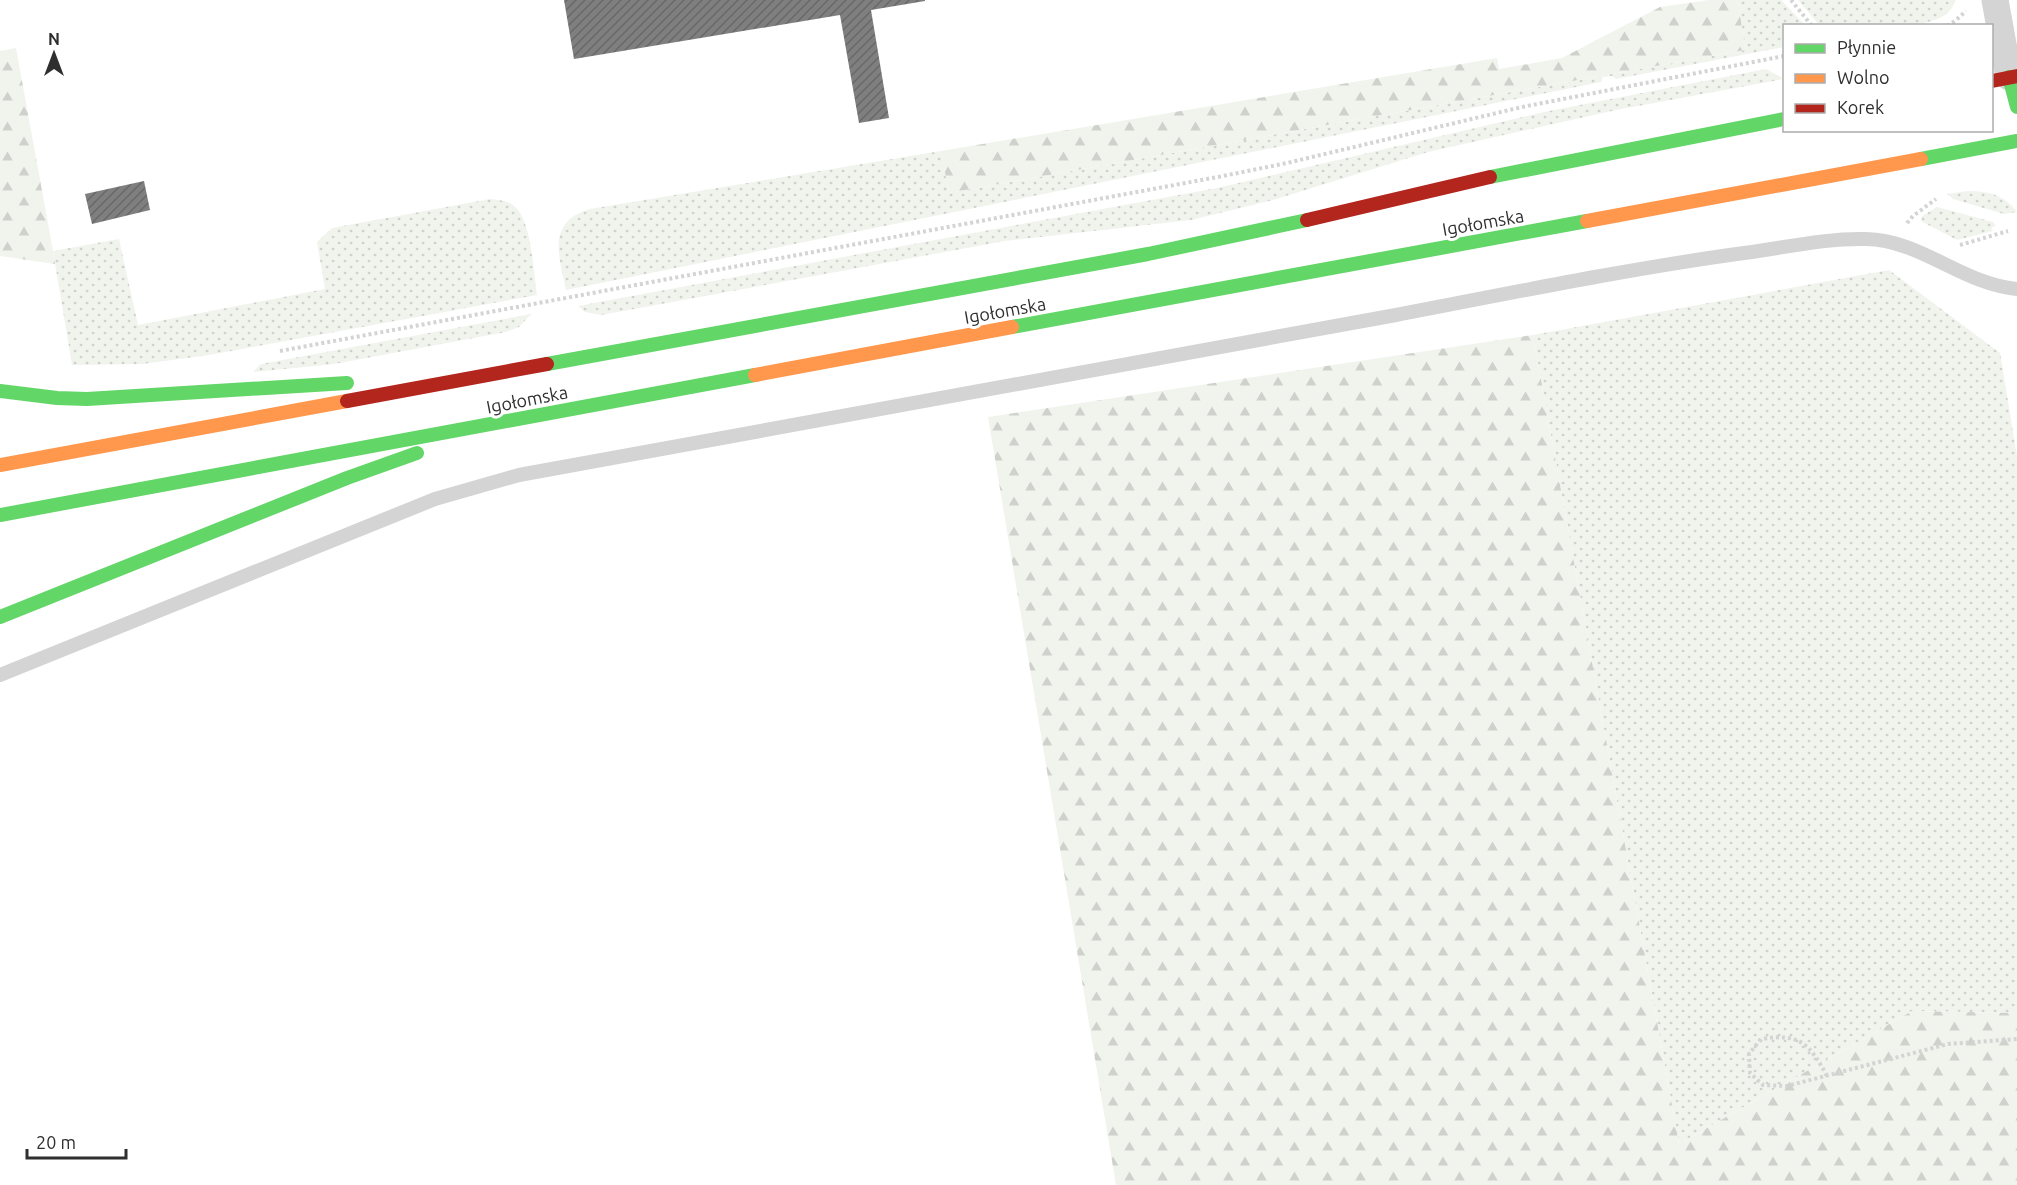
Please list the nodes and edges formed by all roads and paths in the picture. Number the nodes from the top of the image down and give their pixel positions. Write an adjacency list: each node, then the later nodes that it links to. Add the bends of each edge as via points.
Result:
1 (1791, 0): 3 (path)
2 (1985, 5): 4 (path, via 1964,11); 5 (street)
3 (1810, 24)
4 (1950, 24)
5 (1990, 24)
6 (1993, 33): 8 (street)
7 (1783, 56): 17 (path, via 1522,107 1212,178)
8 (2006, 78): 9 (main road)
9 (2017, 107)
10 (1783, 119): 18 (main road, Igołomska, via 1509,173 1148,254)
11 (2017, 141): 22 (main road, Igołomska)
12 (1936, 199): 13 (path)
13 (1907, 224)
14 (2008, 231): 15 (path)
15 (1957, 246)
16 (2017, 289): 26 (lane, via 1970,277 1893,241 1836,240 1658,266 519,475 435,500)
17 (276, 352)
18 (498, 373): 19 (main road); 23 (main road, Igołomska)
19 (379, 381)
20 (356, 382): 21 (main road, via 87,399)
21 (0, 391)
22 (511, 420): 24 (main road, Igołomska); 25 (main road, via 348,478)
23 (0, 465)
24 (0, 515)
25 (0, 616)
26 (0, 675)
27 (2017, 1039): 28 (path, via 1948,1044)
28 (1827, 1076): 28 (path, via 1787,1086 1763,1085 1750,1073 1749,1054 1761,1040 1780,1036 1801,1041 1815,1054)

